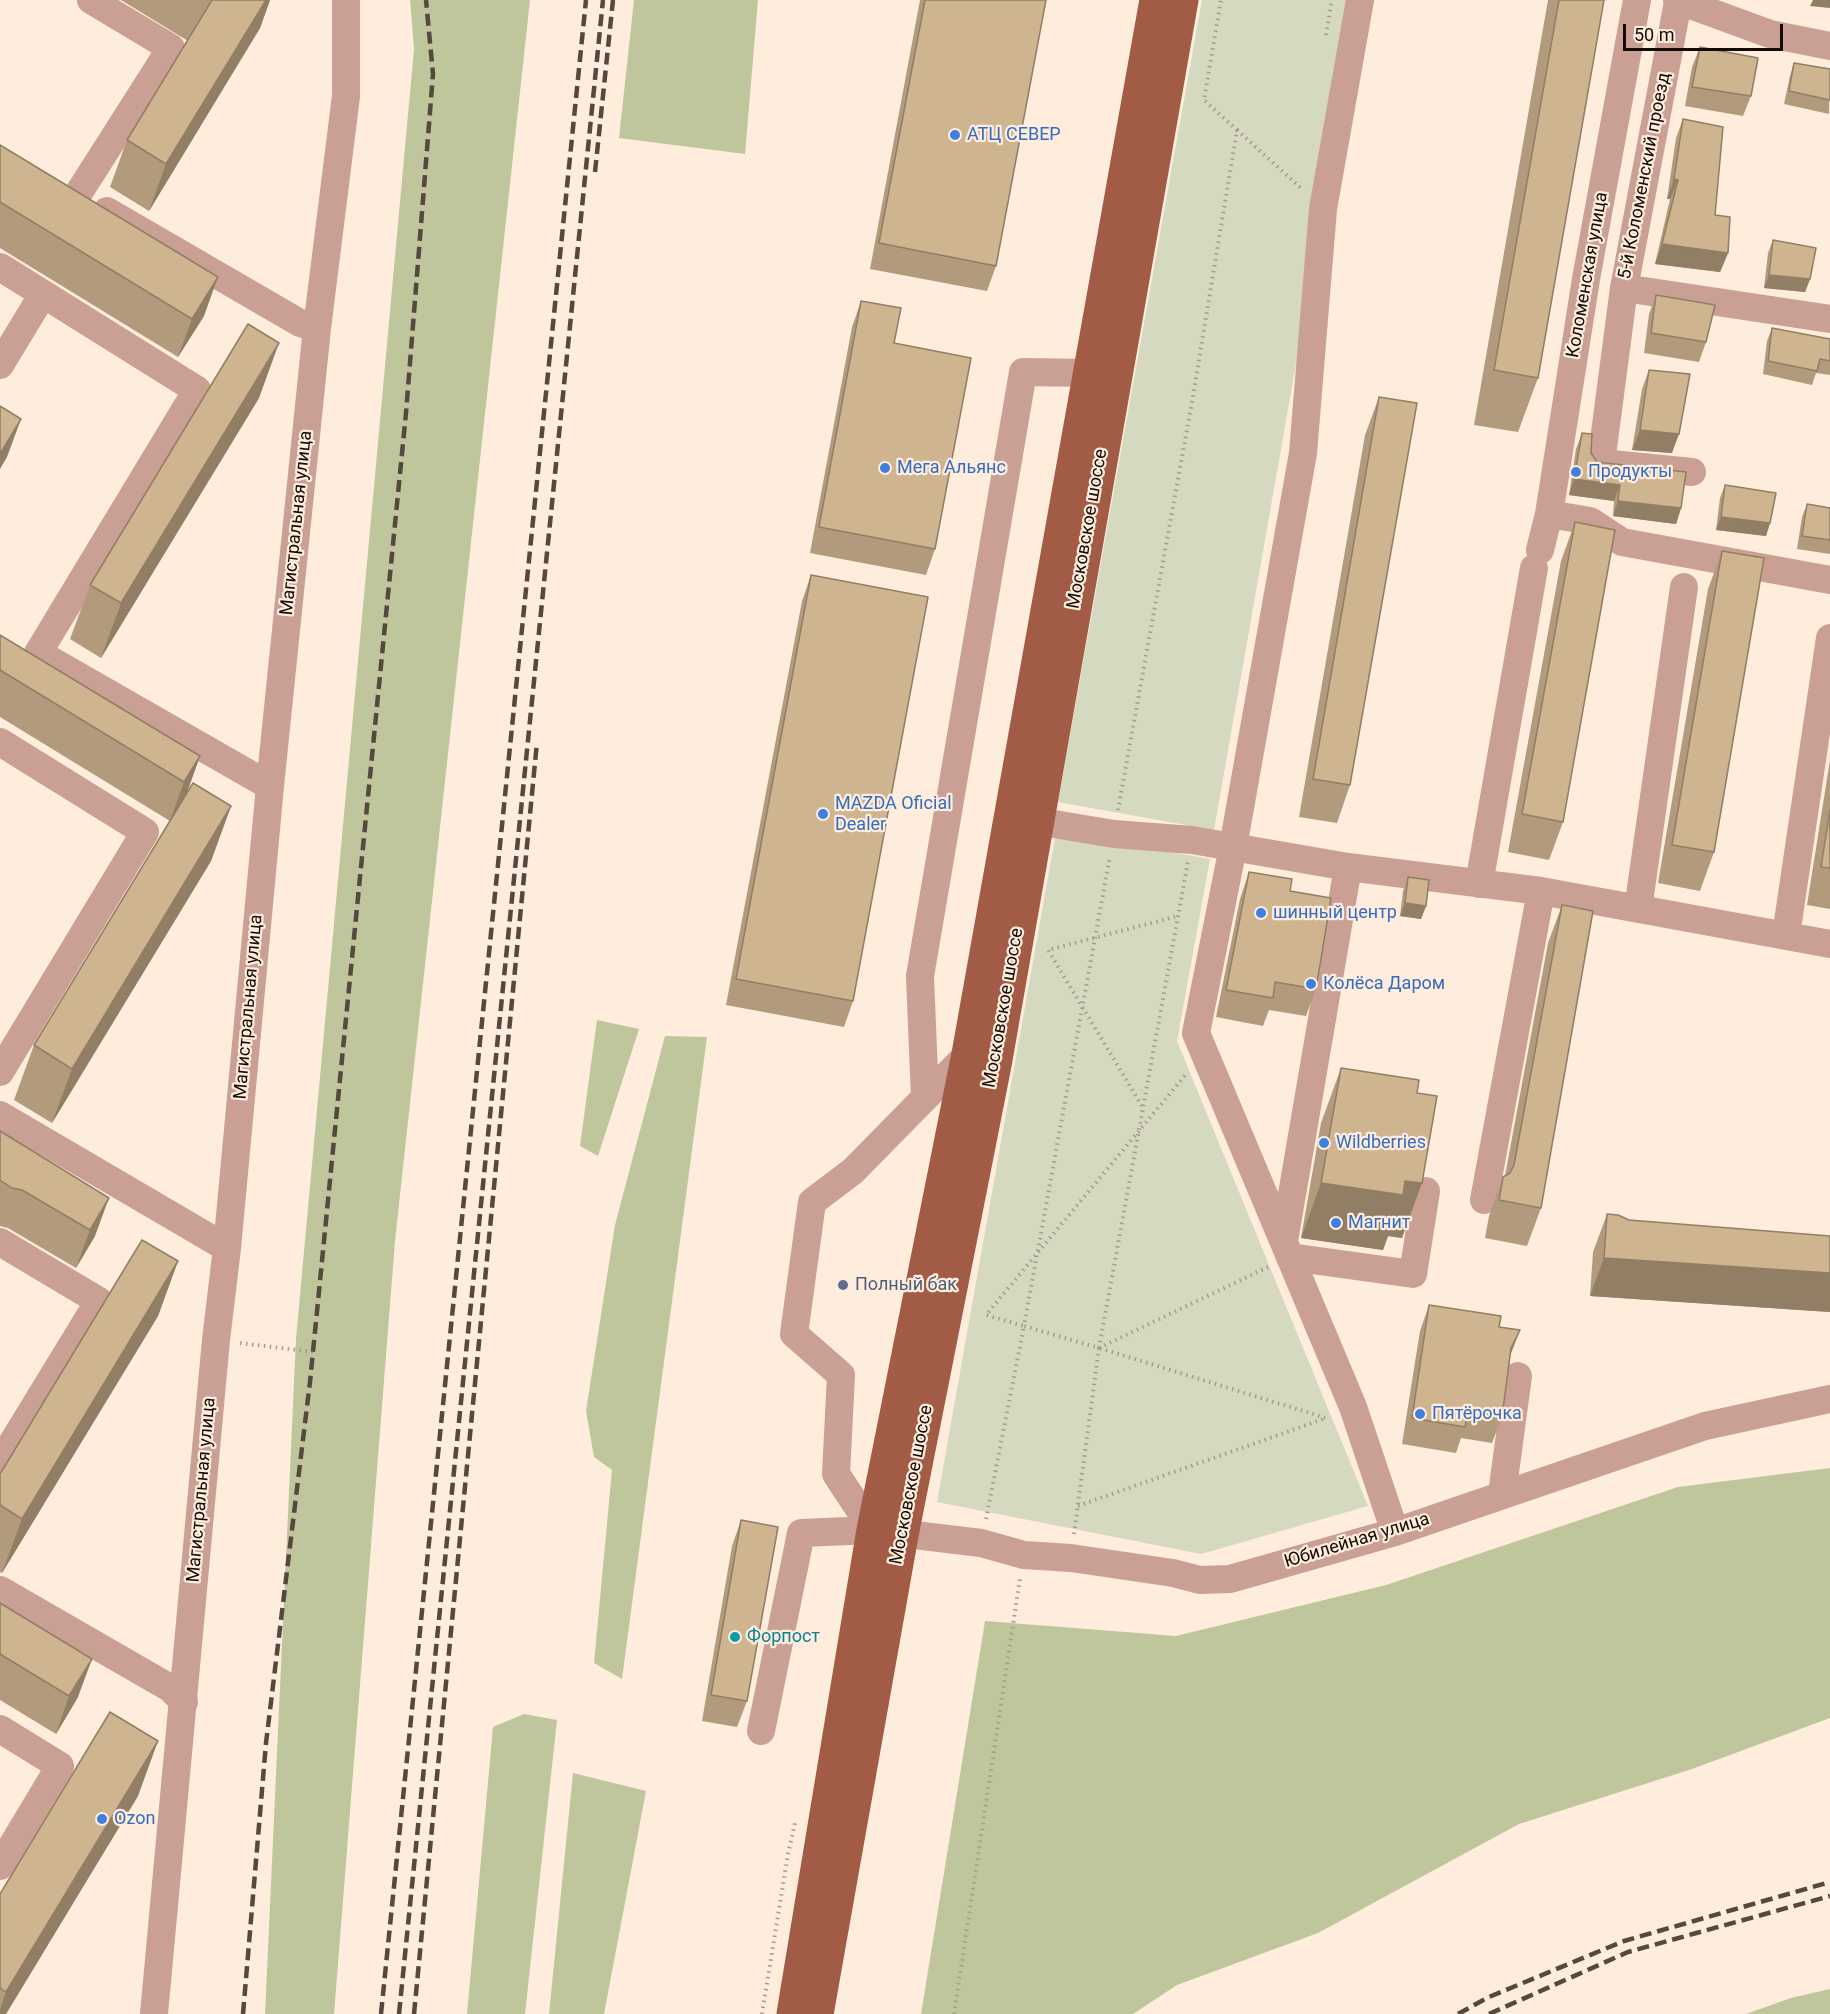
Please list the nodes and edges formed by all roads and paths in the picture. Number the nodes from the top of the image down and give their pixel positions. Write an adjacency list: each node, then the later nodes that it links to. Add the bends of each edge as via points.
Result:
1 (91, 0): 16 (street, via 171,48 68,188 300,323)
2 (346, 0): 16 (street, Магистральная улица, via 346,96)
3 (1156, 0): 18 (main road, Московское шоссе)
4 (1182, 0): 26 (main road, Московское шоссе)
5 (1221, 0): 10 (path, via 1204,100)
6 (1360, 0): 11 (street)
7 (1637, 0): 20 (street, Коломенская улица, via 1586,279)
8 (1677, 1): 9 (street, via 1770,34); 13 (street, 5-й Коломенский проезд)
9 (1830, 46)
10 (1237, 130): 11 (path); 27 (path)
11 (1323, 209): 29 (street, via 1303,453)
12 (0, 267): 14 (street)
13 (1624, 288): 15 (street, 5-й Коломенский проезд); 19 (street, via 1601,463)
14 (43, 294): 17 (street); 25 (street, via 197,390 38,653)
15 (1830, 319)
16 (317, 328): 25 (street, Магистральная улица)
17 (0, 365)
18 (1090, 373): 40 (main road, Московское шоссе); 42 (street, via 1023,372 920,976)
19 (1692, 472)
20 (1550, 514): 21 (street, via 1590,521 1622,542); 31 (street, Коломенская улица, via 1537,559)
21 (1830, 580)
22 (1684, 587): 33 (street)
23 (1830, 638): 35 (street)
24 (0, 742): 41 (street, via 145,832)
25 (270, 786): 49 (street, Магистральная улица)
26 (1036, 821): 27 (street); 62 (main road, Московское шоссе, via 995,1065)
27 (1114, 834): 28 (street); 36 (path)
28 (1192, 840): 29 (street); 34 (path)
29 (1233, 847): 30 (street); 39 (street, via 1196,1034)
30 (1348, 867): 31 (street); 50 (street)
31 (1479, 884): 32 (street)
32 (1541, 891): 33 (street); 47 (street)
33 (1638, 909): 35 (street)
34 (1178, 916): 36 (path); 43 (path)
35 (1786, 936): 37 (street)
36 (1095, 938): 38 (path); 38 (path, via 1048,950)
37 (1830, 944)
38 (1082, 1007): 43 (path); 51 (path)
39 (1204, 1053): 45 (path); 50 (street)
40 (968, 1054): 42 (street); 62 (main road, Московское шоссе)
41 (0, 1072)
42 (925, 1098): 62 (street, via 853,1171 812,1202 794,1334 841,1375 836,1474)
43 (1143, 1107): 45 (path)
44 (0, 1115): 49 (street)
45 (1140, 1128): 51 (path); 54 (path)
46 (1426, 1191): 50 (street, via 1413,1274)
47 (1485, 1200)
48 (0, 1242): 58 (street, via 99,1302)
49 (227, 1248): 53 (street, Магистральная улица)
50 (1287, 1249): 54 (path); 61 (street, via 1353,1407)
51 (1038, 1252): 52 (path); 52 (path, via 986,1315)
52 (1024, 1326): 54 (path); 63 (path)
53 (216, 1340): 55 (path); 67 (street, Магистральная улица)
54 (1099, 1348): 60 (path); 60 (path, via 1326,1418)
55 (313, 1352)
56 (1518, 1376): 59 (street)
57 (1830, 1399): 59 (street, Юбилейная улица, via 1705,1426)
58 (0, 1464)
59 (1502, 1494): 61 (street, Юбилейная улица)
60 (1078, 1506): 65 (path)
61 (1395, 1532): 65 (street, Юбилейная улица, via 1230,1579 1200,1580)
62 (887, 1533): 63 (street, Юбилейная улица); 69 (street, Юбилейная улица, via 801,1533); 72 (main road, Московское шоссе); 73 (main road, Московское шоссе)
63 (981, 1543): 64 (street, Юбилейная улица)
64 (1024, 1555): 65 (street, Юбилейная улица); 74 (path)
65 (1071, 1558)
66 (0, 1590): 67 (street, via 170,1688)
67 (184, 1702): 71 (street, Магистральная улица)
68 (0, 1729): 70 (street, via 60,1766)
69 (760, 1731)
70 (0, 1866)
71 (154, 2014)
72 (793, 2014)
73 (817, 2014)
74 (954, 2014)

